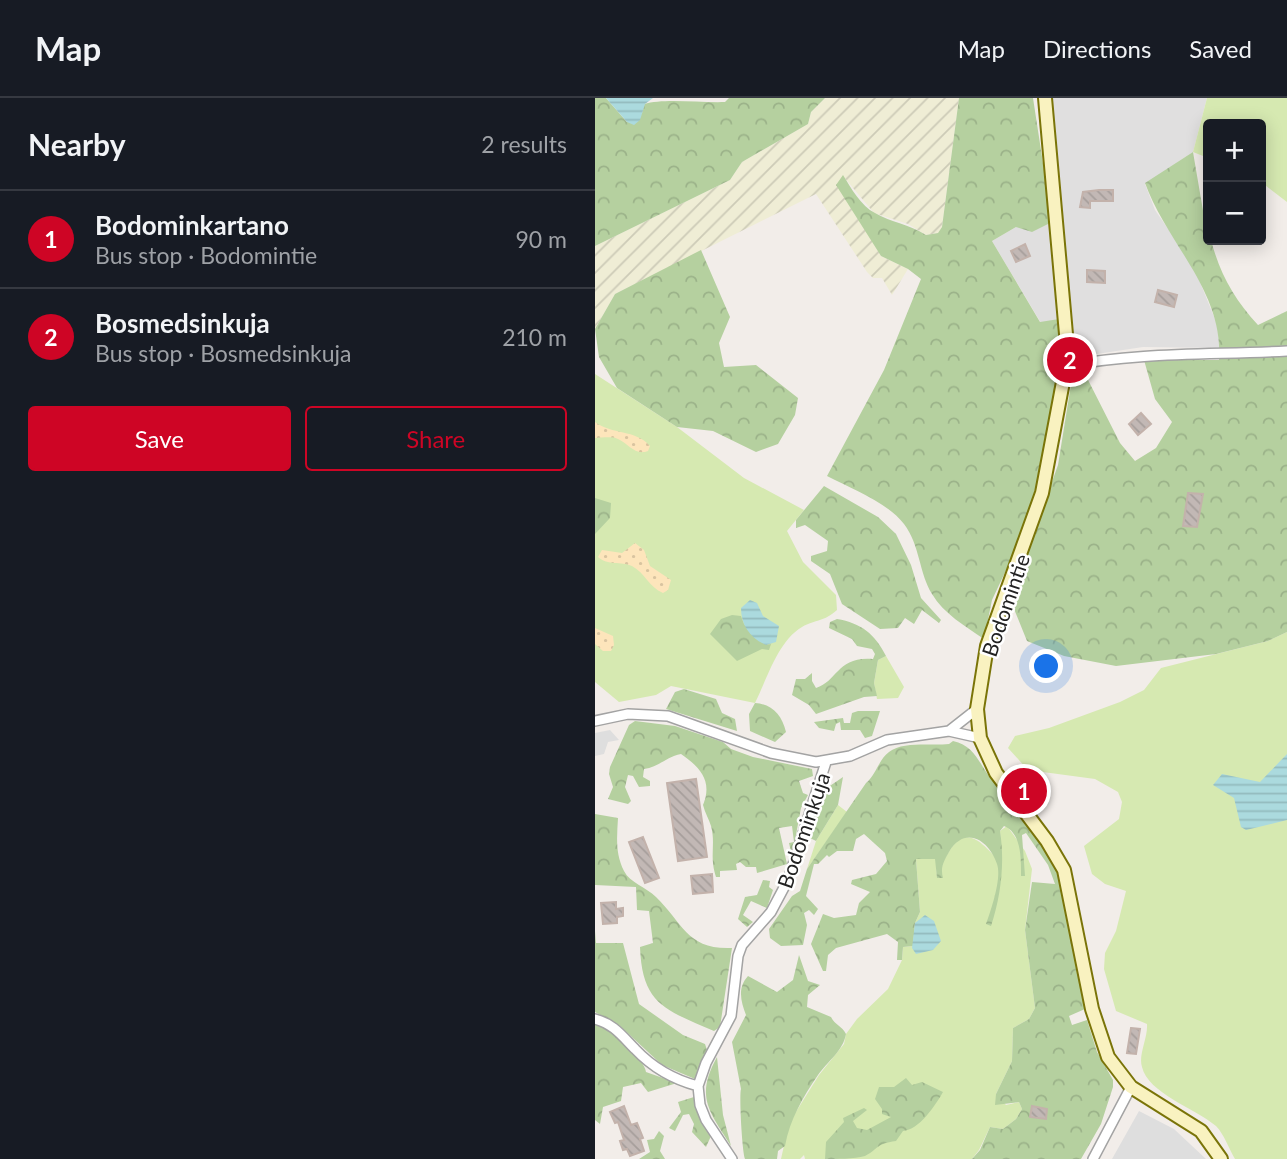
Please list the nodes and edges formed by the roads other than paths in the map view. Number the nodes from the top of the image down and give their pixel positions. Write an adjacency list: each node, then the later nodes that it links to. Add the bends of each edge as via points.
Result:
1 (1045, 98): 3 (street, Bodomintie)
2 (1287, 351): 3 (street, via 1146,354)
3 (1066, 366): 4 (street, Bodomintie, via 1042,493 994,622)
4 (977, 709): 6 (street, Bodominkuja); 7 (street, Bodomintie)
5 (595, 721): 8 (street, Bodominkuja, via 628,714 668,716 781,755)
6 (949, 731): 7 (street, Bodominkuja); 8 (street, Bodominkuja, via 887,740)
7 (980, 738): 11 (street, Bodomintie, via 996,773 1064,870 1100,1037)
8 (826, 762): 10 (street, Bodominkuja, via 789,880 771,912 742,945 731,1016)
9 (595, 1019): 10 (street, via 621,1033 658,1069)
10 (698, 1086): 12 (street, via 706,1120)
11 (1131, 1087): 13 (street); 14 (street, Bodomintie, via 1201,1131)
12 (732, 1159)
13 (1093, 1159)
14 (1221, 1159)

